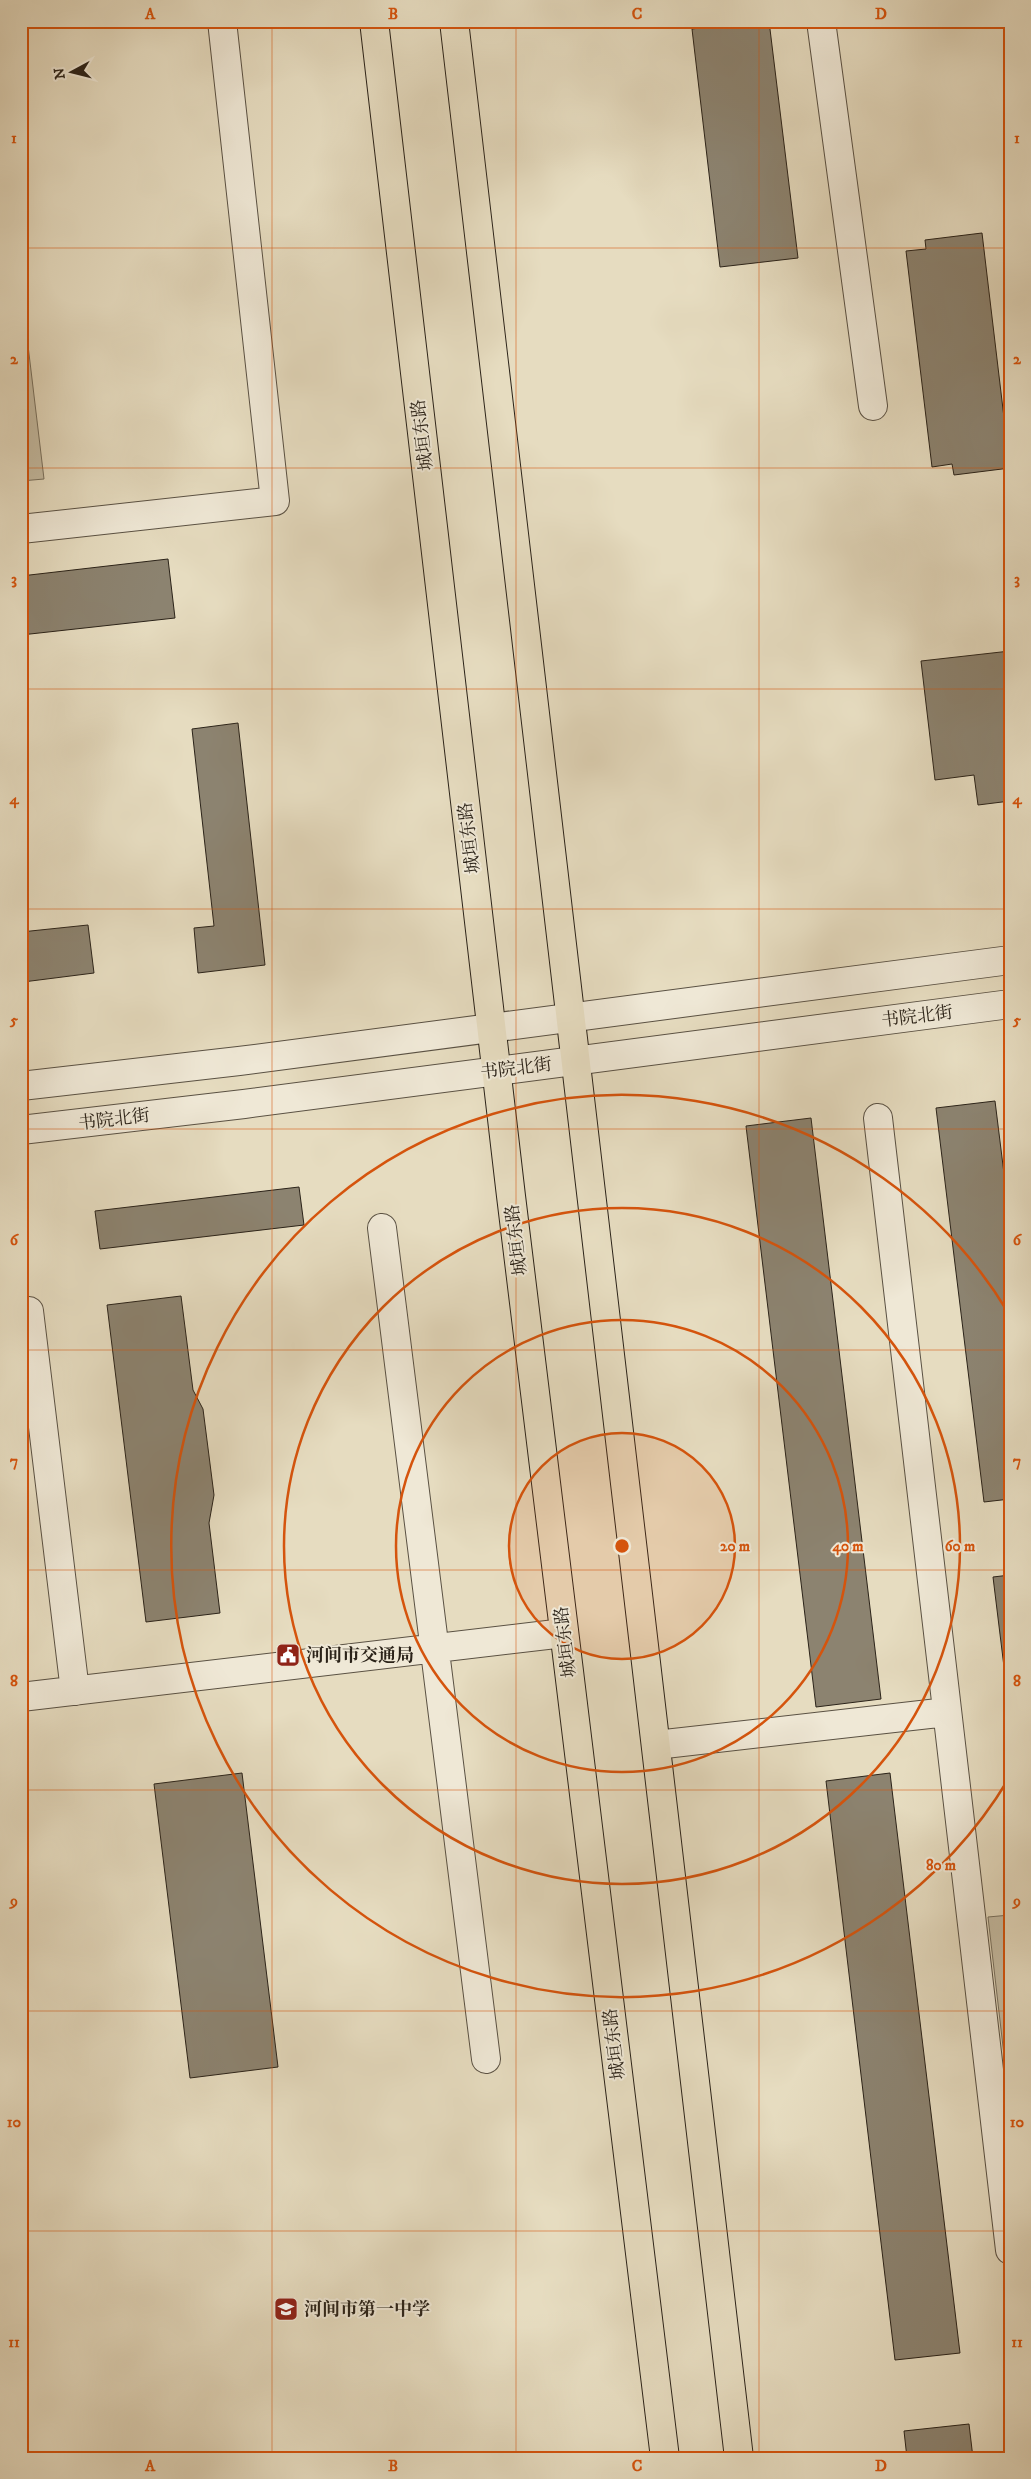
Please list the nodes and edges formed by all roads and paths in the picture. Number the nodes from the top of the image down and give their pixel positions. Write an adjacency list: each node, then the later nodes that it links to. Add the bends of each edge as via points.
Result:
1 (222, 21): 6 (street, via 275,501)
2 (374, 21): 10 (main road, 城垣东路)
3 (454, 21): 9 (main road)
4 (822, 21): 5 (street)
5 (873, 406)
6 (21, 529)
7 (1010, 960): 9 (street)
8 (1010, 1004): 11 (street, 书院北街)
9 (571, 1018): 10 (street); 11 (main road)
10 (492, 1028): 12 (main road, 城垣东路); 13 (street)
11 (576, 1060): 12 (street, 书院北街); 23 (main road)
12 (496, 1071): 15 (street, 书院北街); 18 (main road, 城垣东路)
13 (21, 1086)
14 (878, 1118): 22 (street)
15 (21, 1130)
16 (382, 1228): 19 (street)
17 (28, 1311): 20 (street)
18 (564, 1633): 19 (street); 26 (main road, 城垣东路)
19 (435, 1648): 20 (street); 24 (street)
20 (75, 1691): 21 (street)
21 (21, 1698)
22 (947, 1712): 23 (street); 25 (street)
23 (656, 1745): 27 (main road)
24 (486, 2059)
25 (1010, 2250)
26 (665, 2458)
27 (739, 2458)

